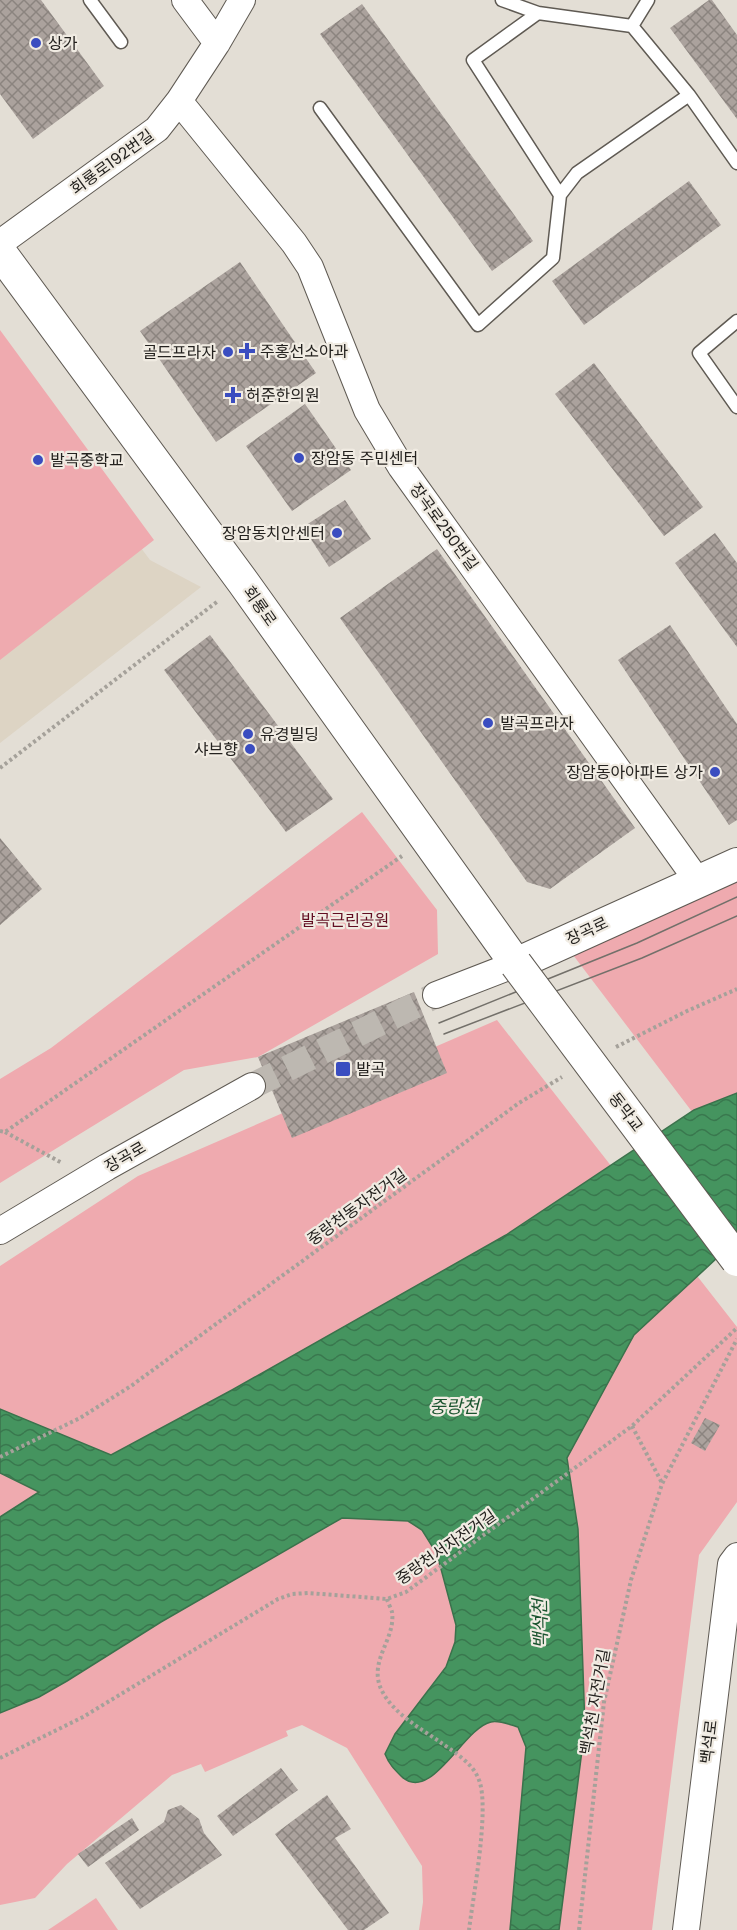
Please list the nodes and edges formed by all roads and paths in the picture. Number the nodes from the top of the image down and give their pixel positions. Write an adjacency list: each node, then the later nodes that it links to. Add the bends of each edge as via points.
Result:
1 (90, 0): 8 (lane)
2 (185, 0): 9 (street)
3 (242, 0): 9 (street, 회룡로192번길)
4 (502, 0): 6 (lane)
5 (648, 0): 7 (lane)
6 (538, 13): 7 (lane); 14 (lane, via 473,60)
7 (632, 26): 10 (lane)
8 (121, 42)
9 (217, 43): 11 (street, 회룡로192번길)
10 (689, 95): 13 (lane); 14 (lane, via 577,173)
11 (179, 100): 15 (street, 회룡로192번길, via 157,129); 23 (street, 장곡로250번길, via 310,267 367,410 401,467)
12 (321, 108): 14 (lane, via 478,325 553,258)
13 (737, 163)
14 (560, 195)
15 (0, 243)
16 (0, 252): 19 (street, 회룡로)
17 (737, 321): 18 (lane, via 699,353)
18 (737, 407)
19 (243, 582): 20 (path); 21 (street, 회룡로)
20 (0, 768)
21 (426, 840): 24 (street, 회룡로); 30 (path)
22 (737, 864): 23 (street, 장곡로)
23 (697, 880): 24 (street, 장곡로)
24 (516, 964): 26 (street, 장곡로); 33 (street, 동막교, bridge)
25 (737, 989): 27 (path)
26 (436, 996)
27 (613, 1049)
28 (563, 1076): 37 (path, 중랑천동자전거길, via 519,1103 131,1386 80,1418)
29 (252, 1086): 31 (street, 장곡로)
30 (2, 1131): 31 (path)
31 (88, 1178): 32 (street, 장곡로)
32 (0, 1231)
33 (737, 1260)
34 (737, 1328): 36 (path, 중랑천서자전거길)
35 (737, 1339): 38 (path, 백석천 자전거길)
36 (632, 1426): 38 (path); 40 (path, 중랑천서자전거길, via 406,1592)
37 (0, 1457)
38 (662, 1484): 43 (path, 백석천 자전거길, via 631,1580 604,1702)
39 (737, 1556): 44 (street, 백석로, via 731,1564)
40 (387, 1599): 41 (path, 중랑천서자전거길, via 308,1593 278,1599 83,1717); 42 (path, via 392,1611 381,1652 378,1678 382,1690 403,1716 462,1758 479,1779 482,1807)
41 (0, 1758)
42 (469, 1930)
43 (579, 1930)
44 (686, 1930)

